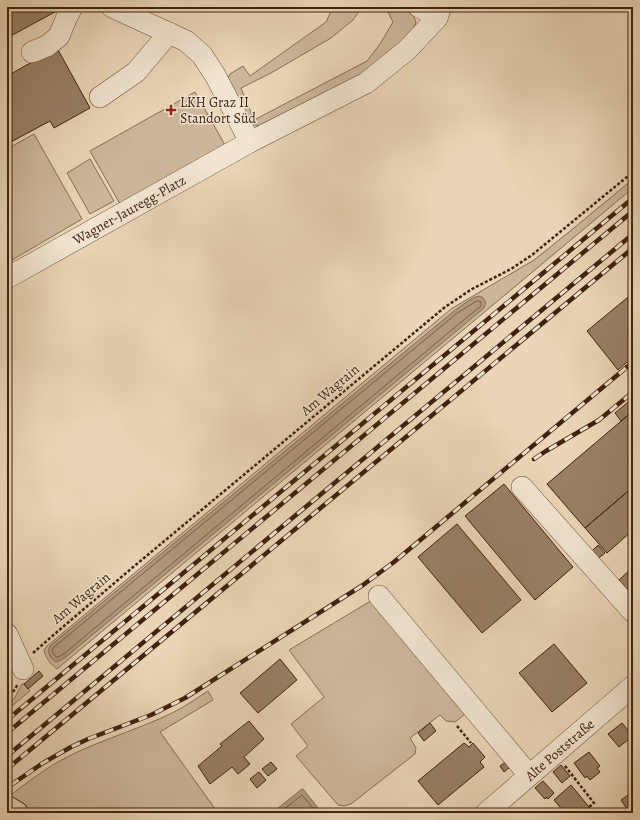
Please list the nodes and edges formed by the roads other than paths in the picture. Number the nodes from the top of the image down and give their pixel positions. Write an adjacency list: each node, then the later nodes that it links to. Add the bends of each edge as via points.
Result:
1 (72, 7): 6 (street, via 59,36 47,46)
2 (112, 7): 5 (street)
3 (419, 7): 4 (street)
4 (439, 12): 8 (street, Wagner-Jauregg-Platz, via 407,50 366,83)
5 (169, 33): 7 (street, via 136,72); 8 (street, via 186,41 210,65)
6 (32, 52)
7 (100, 97)
8 (250, 142): 9 (street, Wagner-Jauregg-Platz)
9 (7, 278)
10 (522, 487): 12 (street)
11 (380, 596): 16 (street)
12 (633, 612)
13 (9, 638): 14 (street)
14 (23, 669)
15 (633, 686): 16 (street, Alte Poststraße)
16 (529, 775): 19 (street, Alte Poststraße)
17 (7, 807): 18 (main road)
18 (17, 813)
19 (486, 813)

